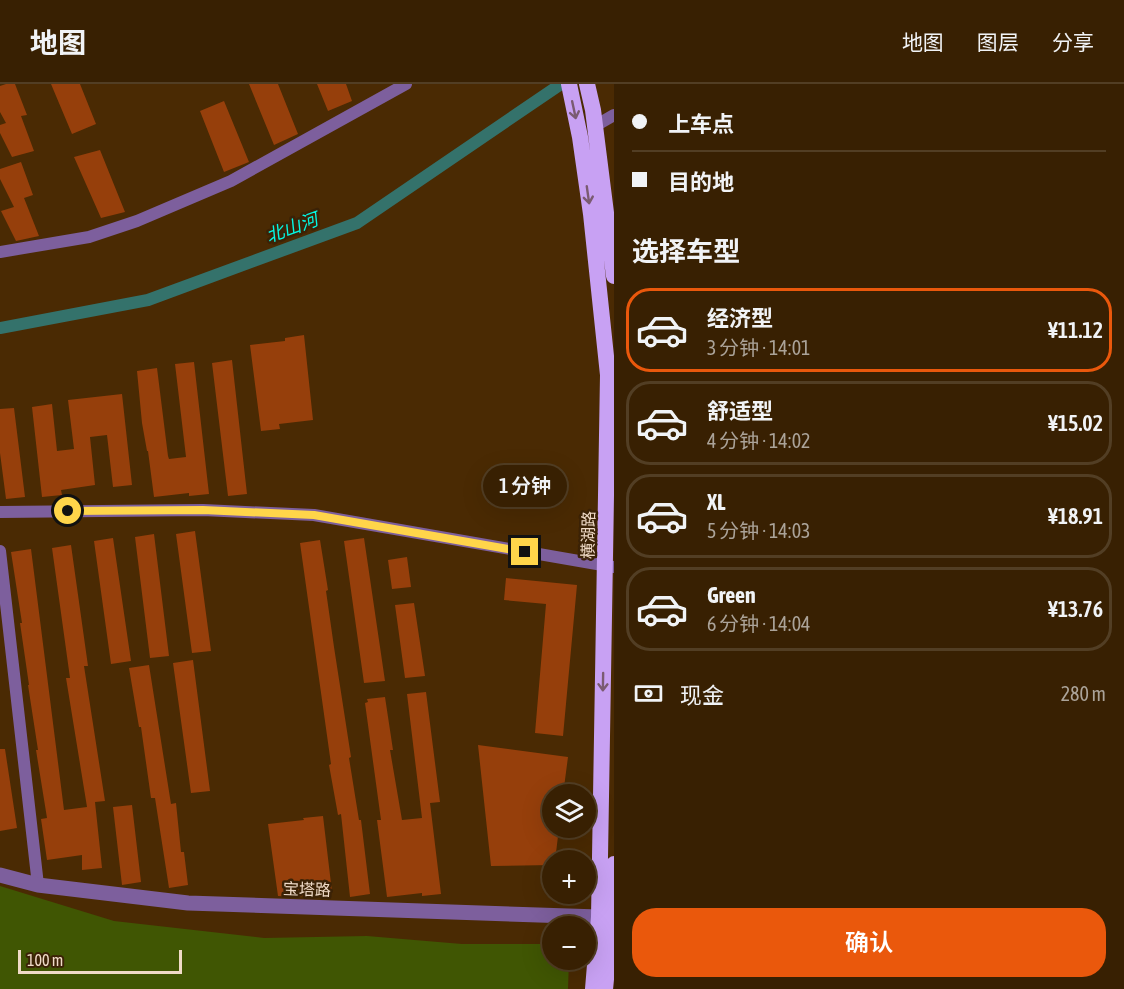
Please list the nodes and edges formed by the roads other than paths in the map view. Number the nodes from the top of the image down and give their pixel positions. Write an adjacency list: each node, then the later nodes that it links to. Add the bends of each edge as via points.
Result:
1 (406, 84): 6 (street, via 231,181 138,221 89,237)
2 (569, 84): 10 (highway, 横湖路, one-way to 10, via 591,214 608,375)
3 (587, 84): 5 (highway)
4 (614, 115): 5 (street)
5 (594, 118): 7 (highway)
6 (0, 252)
7 (614, 276)
8 (0, 512): 10 (street, via 203,510 314,515)
9 (0, 551): 13 (street)
10 (610, 566): 14 (highway, 横湖路, one-way to 14)
11 (614, 864): 14 (highway, 横湖路)
12 (0, 875): 13 (street, 宝塔路)
13 (38, 885): 14 (street, 宝塔路, via 188,903)
14 (608, 918): 15 (highway, 横湖路); 16 (highway, 横湖路)
15 (593, 989)
16 (605, 989)

